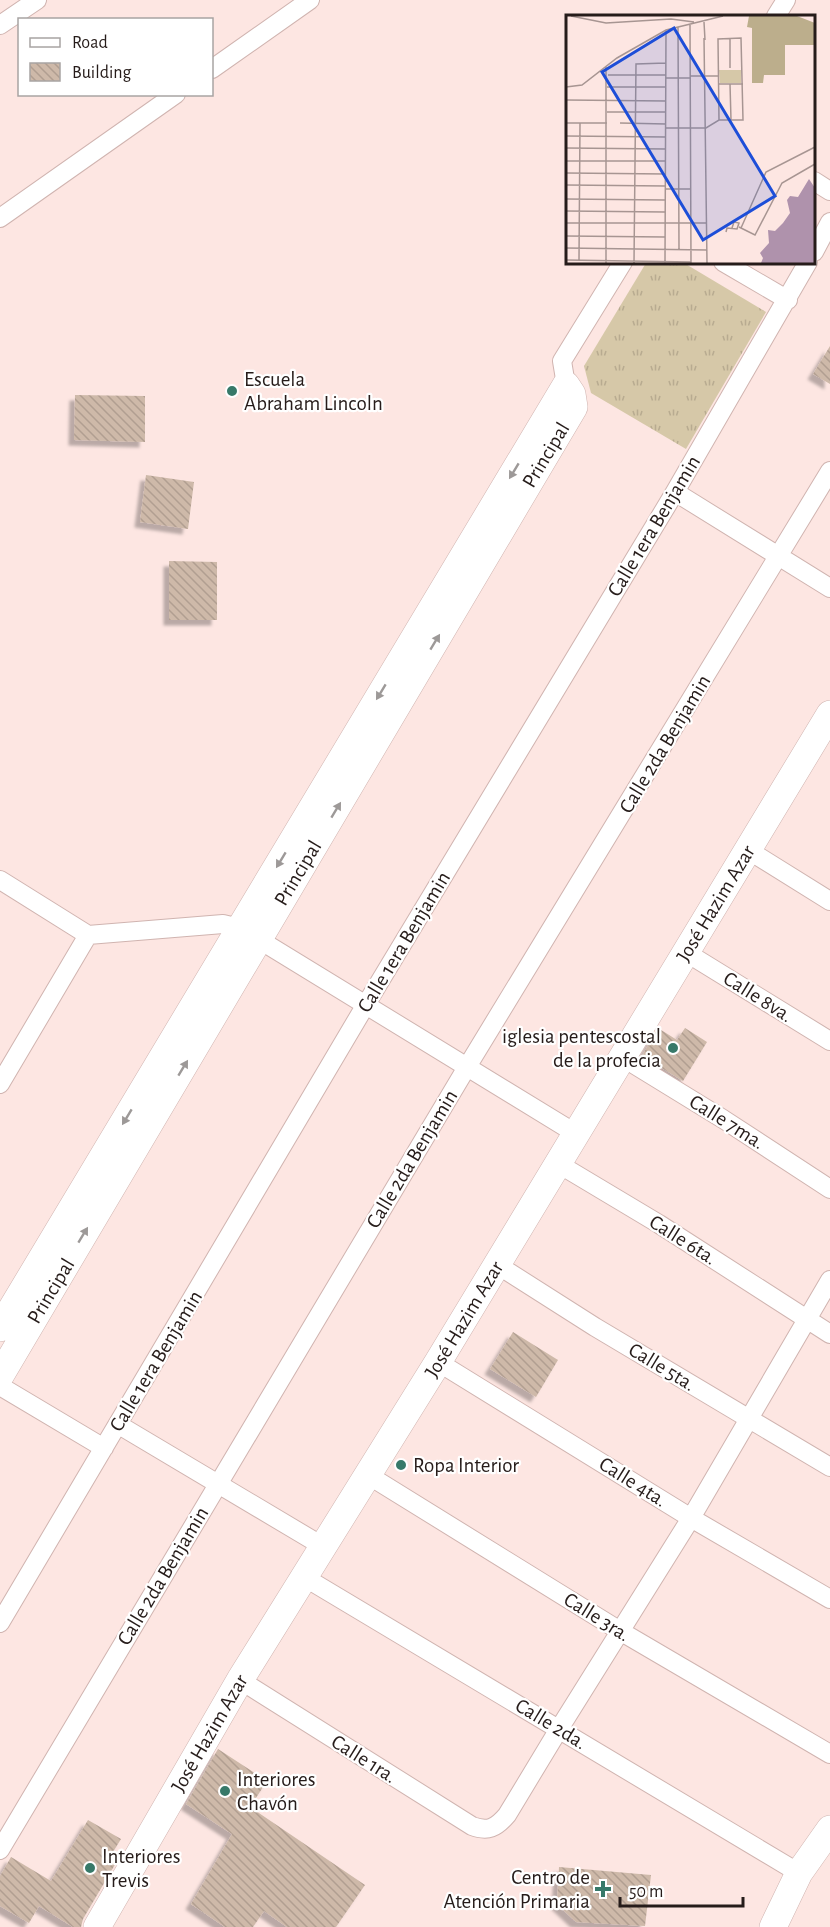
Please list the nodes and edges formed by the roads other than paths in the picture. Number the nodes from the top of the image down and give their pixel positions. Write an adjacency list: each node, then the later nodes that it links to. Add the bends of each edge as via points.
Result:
1 (38, 0): 5 (street)
2 (310, 0): 6 (street)
3 (786, 0): 4 (street)
4 (777, 15)
5 (0, 25)
6 (213, 68)
7 (173, 96): 10 (street)
8 (815, 182): 9 (street)
9 (830, 191)
10 (0, 218)
11 (830, 222): 12 (street)
12 (815, 248)
13 (622, 264): 17 (street, via 562,361)
14 (726, 264): 16 (street)
15 (807, 264): 16 (street, Calle 1era Benjamin)
16 (788, 300): 19 (street, Calle 1era Benjamin)
17 (566, 385): 28 (street, Principal)
18 (830, 471): 20 (street, Calle 2da Benjamin)
19 (675, 492): 20 (street); 30 (street, Calle 1era Benjamin)
20 (779, 556): 21 (street); 33 (street, Calle 2da Benjamin)
21 (830, 588)
22 (830, 714): 23 (street, José Hazim Azar)
23 (822, 745): 24 (street, José Hazim Azar)
24 (748, 850): 26 (street); 29 (street, José Hazim Azar)
25 (0, 880): 27 (street)
26 (830, 901)
27 (88, 934): 28 (street, via 223,924); 34 (street)
28 (249, 934): 30 (street); 41 (street, Principal, one-way to 41); 44 (street, Principal, one-way to 28)
29 (687, 953): 31 (street, Calle 8va.); 32 (street, José Hazim Azar)
30 (365, 1006): 33 (street); 47 (street, Calle 1era Benjamin)
31 (830, 1041)
32 (622, 1057): 35 (street, José Hazim Azar); 37 (street, Calle 7ma.)
33 (467, 1067): 35 (street); 51 (street, Calle 2da Benjamin)
34 (0, 1084)
35 (575, 1133): 36 (street, José Hazim Azar)
36 (557, 1163): 38 (street, José Hazim Azar); 40 (street, Calle 6ta.)
37 (830, 1189)
38 (496, 1264): 43 (street, José Hazim Azar); 46 (street, Calle 5ta.)
39 (830, 1280): 40 (street)
40 (807, 1319): 42 (street, Calle 6ta.); 46 (street)
41 (0, 1328)
42 (830, 1334)
43 (438, 1362): 50 (street, José Hazim Azar); 52 (street, Calle 4ta.)
44 (0, 1376)
45 (0, 1386): 48 (street)
46 (748, 1419): 49 (street, Calle 5ta.); 52 (street)
47 (119, 1425): 48 (street, Calle 1era Benjamin); 51 (street)
48 (104, 1448): 56 (street, Calle 1era Benjamin)
49 (830, 1467)
50 (368, 1475): 53 (street, José Hazim Azar); 57 (street, Calle 3ra.)
51 (218, 1484): 53 (street); 62 (street, Calle 2da Benjamin)
52 (692, 1518): 55 (street, Calle 4ta.); 57 (street)
53 (324, 1547): 54 (street, José Hazim Azar)
54 (303, 1577): 58 (street, José Hazim Azar); 59 (street, Calle 2da.)
55 (830, 1599)
56 (0, 1623)
57 (620, 1631): 59 (street); 60 (street, Calle 3ra.)
58 (240, 1680): 59 (street, Calle 1ra., via 481,1830 500,1824 507,1815); 64 (street, José Hazim Azar)
59 (559, 1729): 63 (street, Calle 2da.)
60 (830, 1754)
61 (830, 1829): 63 (street)
62 (0, 1850)
63 (799, 1873): 65 (street)
64 (97, 1927)
65 (773, 1927)

